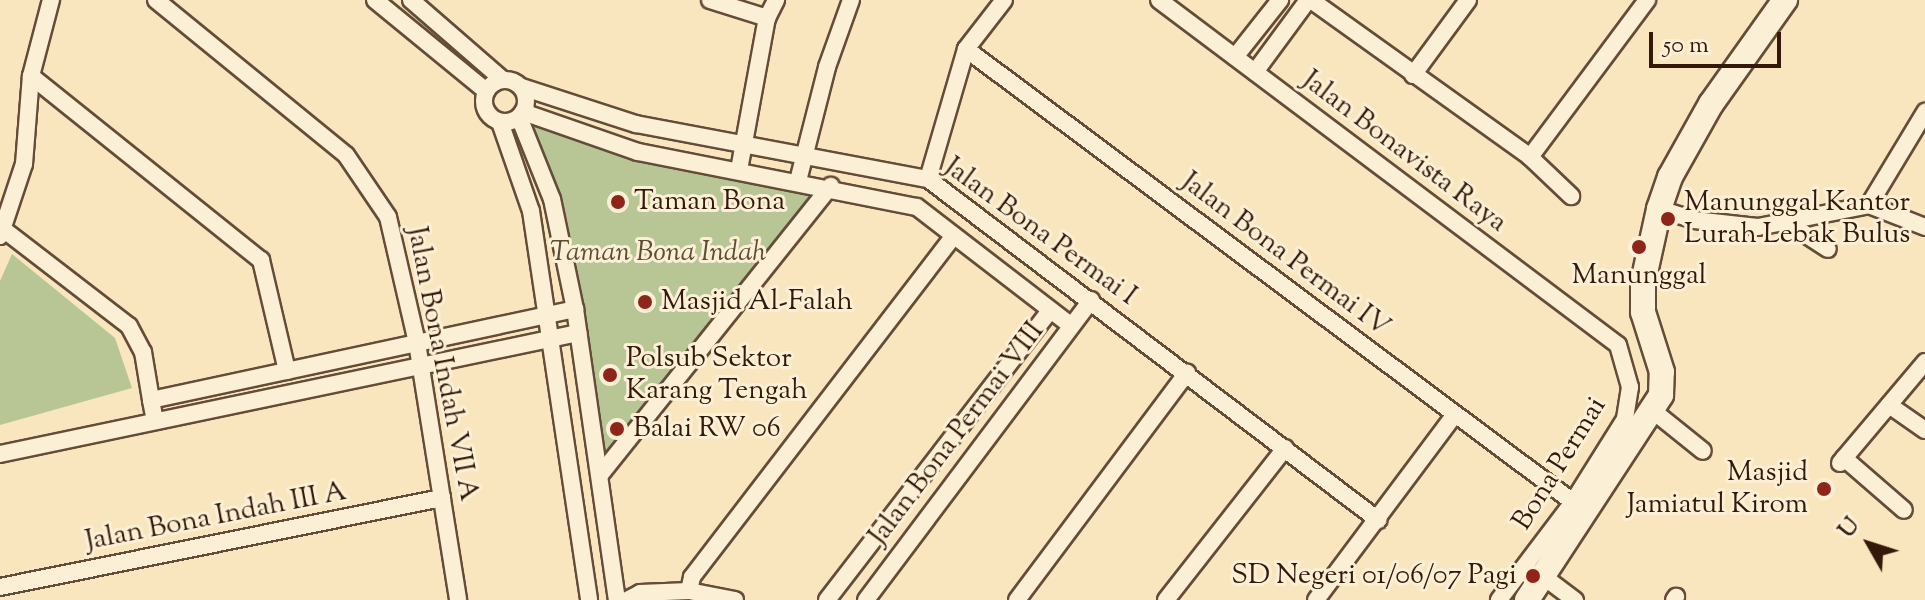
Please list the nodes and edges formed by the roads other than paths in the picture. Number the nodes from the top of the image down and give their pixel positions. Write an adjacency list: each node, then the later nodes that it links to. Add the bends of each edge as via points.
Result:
1 (51, 0): 20 (street)
2 (156, 0): 49 (street, Jalan Bona Indah VII A, via 346,155 372,187 388,217)
3 (375, 0): 23 (street)
4 (411, 0): 21 (street)
5 (710, 0): 15 (street)
6 (776, 0): 15 (street)
7 (851, 0): 28 (street)
8 (1004, 0): 16 (street)
9 (1159, 0): 17 (street, Jalan Bonavista Raya)
10 (1280, 0): 17 (street)
11 (1309, 0): 18 (street); 19 (street)
12 (1468, 0): 19 (street)
13 (1647, 0): 29 (street)
14 (1785, 0): 36 (street, via 1711,104 1670,177)
15 (767, 18): 27 (street)
16 (966, 49): 31 (street); 58 (street, Jalan Bona Permai IV)
17 (1235, 57): 18 (street, Jalan Bonavista Raya)
18 (1255, 72): 50 (street, Jalan Bonavista Raya)
19 (1413, 75): 29 (street)
20 (31, 76): 39 (street, via 24,164); 53 (street, via 261,260)
21 (503, 80): 22 (street); 23 (street)
22 (522, 87): 25 (street, via 526,99); 27 (street, Jalan Bona Permai I, via 636,124)
23 (486, 91): 26 (street, via 487,113)
24 (1925, 112): 35 (street)
25 (521, 115): 26 (street); 30 (street, Jalan Bona Permai I, via 638,152); 43 (street, via 552,199)
26 (500, 122): 45 (street, via 531,211)
27 (744, 144): 28 (street, Jalan Bona Permai I); 30 (street)
28 (804, 156): 31 (street, Jalan Bona Permai I); 32 (street)
29 (1530, 157): 34 (street)
30 (739, 170): 32 (street, Jalan Bona Permai I)
31 (928, 179): 42 (street, Jalan Bona Permai I)
32 (798, 181): 33 (street, Jalan Bona Permai I)
33 (831, 186): 40 (street, Jalan Bona Permai I, via 917,207); 64 (street)
34 (1571, 196)
35 (1869, 205): 37 (street); 38 (street)
36 (1659, 209): 37 (street, via 1732,227); 57 (street, via 1643,282 1643,312 1662,372 1661,395)
37 (1785, 221): 41 (street)
38 (1925, 227)
39 (2, 232): 55 (street, via 129,326 143,352)
40 (954, 236): 44 (street, Jalan Bona Permai I); 71 (street, via 692,577)
41 (1828, 249)
42 (1091, 300): 46 (street, Jalan Bona Permai VIII); 54 (street, Jalan Bona Permai I)
43 (575, 309): 45 (street); 47 (street)
44 (1050, 310): 46 (street, Jalan Bona Permai I); 77 (street, Jalan Bona Permai VIII)
45 (549, 314): 48 (street); 49 (street)
46 (1070, 325): 78 (street, Jalan Bona Permai VIII)
47 (578, 333): 48 (street); 64 (street)
48 (553, 338): 52 (street); 73 (street)
49 (417, 343): 52 (street, Jalan Bona Indah VII A); 53 (street)
50 (1618, 345): 66 (street, Bona Permai, via 1630,387 1625,419)
51 (1925, 362): 56 (street)
52 (421, 365): 59 (street); 65 (street, Jalan Bona Indah VII A)
53 (287, 371): 55 (street)
54 (1187, 373): 61 (street, Jalan Bona Permai I); 79 (street)
55 (151, 400): 59 (street)
56 (1889, 405): 60 (street); 67 (street, via 1842,460)
57 (1652, 410): 62 (street); 69 (street)
58 (1455, 414): 66 (street, Jalan Bona Permai IV); 68 (street)
59 (155, 421): 63 (street)
60 (1925, 430)
61 (1285, 448): 68 (street, Jalan Bona Permai I); 80 (street)
62 (1703, 451)
63 (0, 454)
64 (600, 475): 74 (street)
65 (442, 498): 70 (street, Jalan Bona Indah III A); 72 (street, Jalan Bona Indah VII A)
66 (1573, 502): 82 (street, Bona Permai)
67 (1904, 510)
68 (1378, 520): 81 (street)
69 (1544, 577): 83 (street); 84 (street)
70 (0, 587)
71 (689, 591): 75 (street, via 640,593); 76 (street)
72 (458, 600)
73 (589, 600)
74 (617, 600)
75 (627, 600)
76 (735, 600)
77 (827, 600)
78 (866, 600)
79 (1017, 600)
80 (1166, 600)
81 (1316, 600)
82 (1499, 600)
83 (1527, 600)
84 (1575, 600)

